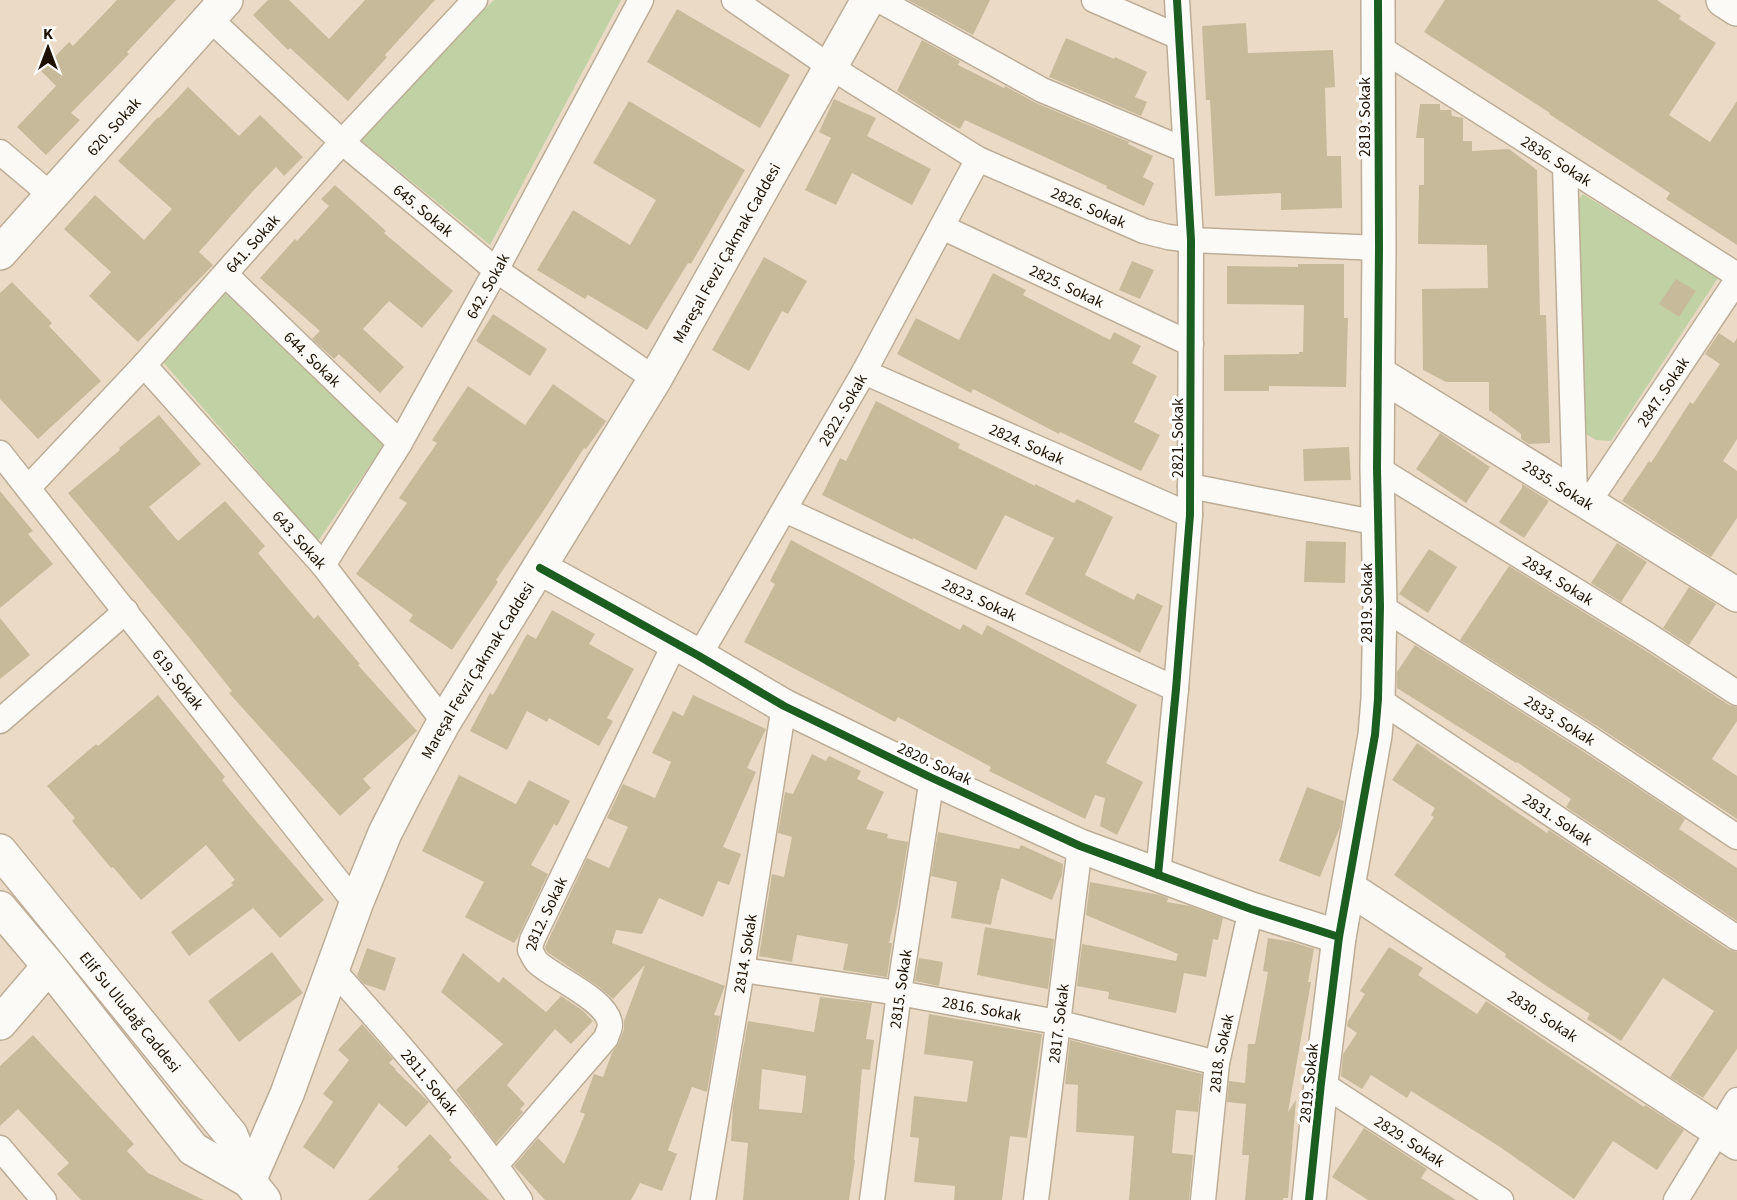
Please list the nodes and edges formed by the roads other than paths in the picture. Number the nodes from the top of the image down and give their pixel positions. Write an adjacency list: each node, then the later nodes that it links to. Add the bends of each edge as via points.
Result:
1 (475, 0): 15 (street, 641. Sokak)
2 (641, 0): 25 (street, 642. Sokak)
3 (734, 0): 14 (street, 2826. Sokak)
4 (868, 0): 14 (street, Mareşal Fevzi Çakmak Caddesi)
5 (879, 0): 16 (street, via 1042,90)
6 (1094, 0): 12 (street)
7 (1177, 0): 12 (street, 2821. Sokak)
8 (1378, 0): 13 (street, 2819. Sokak)
9 (1723, 0): 11 (street)
10 (217, 9): 15 (street, 645. Sokak); 20 (street, 620. Sokak)
11 (1737, 9)
12 (1179, 38): 16 (street, 2821. Sokak)
13 (1377, 46): 19 (street, 2836. Sokak); 23 (street, 2819. Sokak)
14 (829, 66): 18 (street, 2826. Sokak); 32 (street, Mareşal Fevzi Çakmak Caddesi)
15 (342, 142): 25 (street, 645. Sokak); 26 (street, 641. Sokak)
16 (1185, 150): 22 (street, 2821. Sokak)
17 (0, 152): 20 (street)
18 (978, 159): 21 (street, 2822. Sokak); 22 (street, 2826. Sokak, via 1144,231)
19 (1565, 166): 27 (street, 2836. Sokak); 38 (street)
20 (51, 195): 24 (street, 620. Sokak)
21 (942, 227): 28 (street, 2825. Sokak); 30 (street, 2822. Sokak)
22 (1191, 240): 23 (street, 2826. Sokak); 28 (street, 2821. Sokak)
23 (1379, 248): 31 (street, 2819. Sokak)
24 (0, 253)
25 (496, 270): 32 (street, 645. Sokak); 33 (street, 642. Sokak)
26 (225, 274): 29 (street, 641. Sokak); 33 (street, 644. Sokak)
27 (1737, 278): 38 (street, 2847. Sokak)
28 (1191, 344): 36 (street, 2821. Sokak)
29 (144, 365): 37 (street, 641. Sokak); 42 (street, 643. Sokak)
30 (864, 372): 39 (street, 2822. Sokak); 40 (street, 2824. Sokak)
31 (1378, 373): 35 (street, 2819. Sokak); 38 (street, 2835. Sokak)
32 (655, 379): 43 (street, Mareşal Fevzi Çakmak Caddesi)
33 (400, 443): 42 (street, 642. Sokak)
34 (0, 453): 37 (street, 619. Sokak)
35 (1377, 468): 41 (street, 2819. Sokak); 49 (street, 2834. Sokak)
36 (1190, 486): 40 (street, 2821. Sokak); 41 (street)
37 (28, 488): 46 (street, 619. Sokak)
38 (1581, 499): 44 (street, 2835. Sokak)
39 (785, 510): 47 (street, 2822. Sokak); 48 (street, 2823. Sokak)
40 (1190, 514): 48 (street, 2821. Sokak)
41 (1378, 523): 45 (street, 2819. Sokak)
42 (322, 565): 53 (street, 643. Sokak)
43 (540, 568): 47 (street, 2820. Sokak); 53 (street, Mareşal Fevzi Çakmak Caddesi)
44 (1737, 596)
45 (1380, 606): 50 (street, 2819. Sokak); 55 (street, 2833. Sokak)
46 (126, 611): 52 (street); 60 (street, 619. Sokak)
47 (687, 650): 51 (street, 2820. Sokak); 76 (street, 2812. Sokak, via 532,940 530,950 537,962 586,995 607,1016 610,1026 606,1038)
48 (1176, 689): 58 (street, 2821. Sokak)
49 (1737, 693)
50 (1378, 699): 59 (street, 2819. Sokak); 64 (street, 2831. Sokak)
51 (784, 706): 54 (street, 2820. Sokak); 67 (street, 2814. Sokak)
52 (0, 721)
53 (444, 722): 60 (street, Mareşal Fevzi Çakmak Caddesi, via 386,833)
54 (932, 778): 56 (street, 2820. Sokak); 68 (street, 2815. Sokak)
55 (1737, 837)
56 (1080, 846): 58 (street, 2820. Sokak); 69 (street, 2817. Sokak)
57 (0, 851): 77 (street, Elif Su Uludağ Caddesi, via 231,1135)
58 (1158, 875): 62 (street, 2820. Sokak)
59 (1349, 888): 63 (street, 2819. Sokak); 74 (street, 2830. Sokak)
60 (356, 904): 66 (street, Mareşal Fevzi Çakmak Caddesi)
61 (0, 908): 65 (street)
62 (1251, 909): 63 (street, 2820. Sokak); 71 (street, 2818. Sokak)
63 (1339, 937): 72 (street, 2819. Sokak)
64 (1737, 938)
65 (49, 966): 70 (street); 77 (street, via 193,1149)
66 (333, 970): 76 (street, 2811. Sokak, via 407,1052); 77 (street, Mareşal Fevzi Çakmak Caddesi)
67 (742, 970): 68 (street, 2816. Sokak); 80 (street, 2814. Sokak)
68 (899, 993): 69 (street, 2816. Sokak); 81 (street, 2815. Sokak)
69 (1057, 1022): 71 (street, 2816. Sokak); 82 (street, 2817. Sokak)
70 (0, 1023)
71 (1217, 1063): 83 (street, 2818. Sokak)
72 (1321, 1083): 84 (street, 2819. Sokak); 85 (street, 2829. Sokak)
73 (1737, 1100): 74 (street)
74 (1728, 1138): 86 (street)
75 (0, 1148): 78 (street)
76 (496, 1165): 79 (street, 2811. Sokak)
77 (256, 1190)
78 (44, 1200)
79 (520, 1200)
80 (703, 1200)
81 (872, 1200)
82 (1036, 1200)
83 (1203, 1200)
84 (1309, 1200)
85 (1501, 1200)
86 (1676, 1200)

